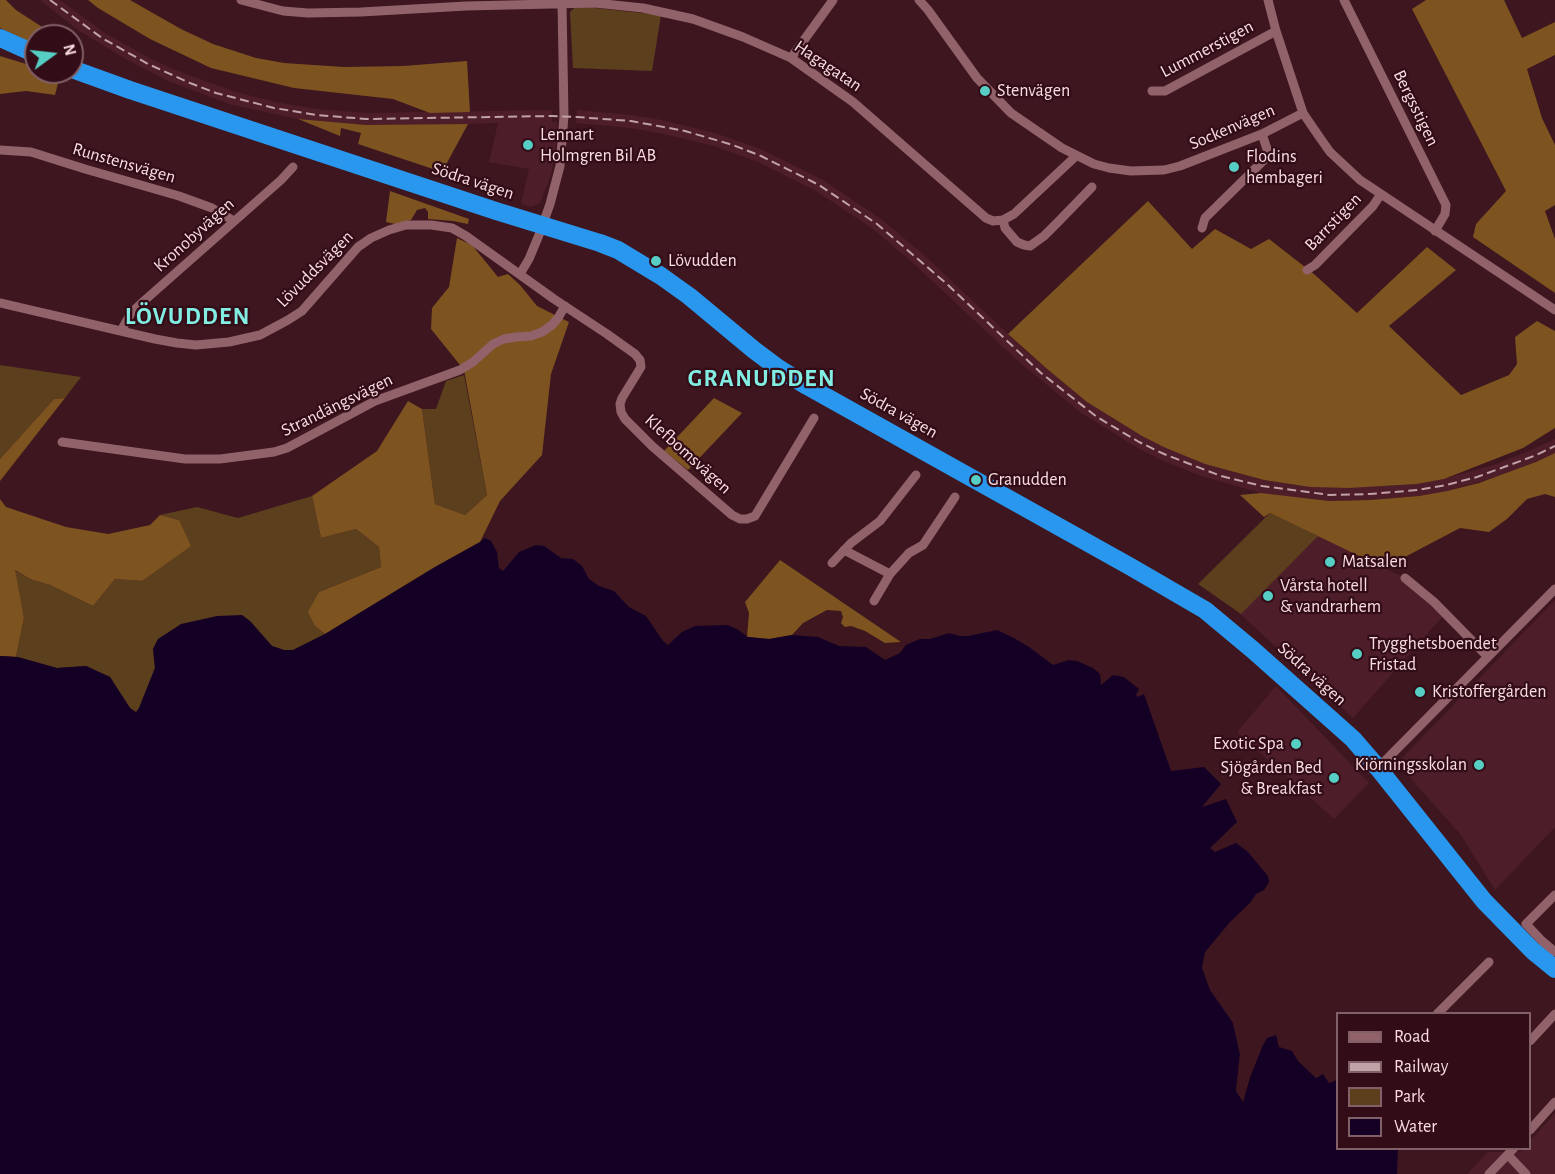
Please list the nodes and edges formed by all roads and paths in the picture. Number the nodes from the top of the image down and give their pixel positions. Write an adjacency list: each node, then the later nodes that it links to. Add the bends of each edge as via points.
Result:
1 (241, 0): 6 (street, Hagagatan, via 308,13)
2 (833, 0): 10 (street)
3 (919, 0): 16 (street, Sockenvägen, via 989,91 1020,120)
4 (1268, 0): 7 (street)
5 (1344, 0): 24 (street, Bergsstigen, via 1446,205)
6 (562, 3): 10 (street, Hagagatan, via 620,5 668,13 716,27); 22 (street, via 562,151)
7 (1276, 31): 12 (street, Lummerstigen, via 1165,91); 13 (street)
8 (0, 38): 9 (highway)
9 (24, 49)
10 (791, 58): 20 (street, Hagagatan, via 874,119 986,218)
11 (84, 73): 22 (highway, Södra vägen)
12 (1152, 92)
13 (1304, 113): 14 (street, Sockenvägen); 19 (street, Sockenvägen, via 1330,152)
14 (1262, 134): 16 (street, Sockenvägen, via 1164,171 1108,168); 23 (street, via 1266,158 1205,218)
15 (0, 150): 21 (street, Runstensvägen, via 31,152 179,196)
16 (1076, 156): 20 (street)
17 (293, 167): 21 (street, Kronobyvägen)
18 (1092, 187): 20 (street, via 1030,246 1017,242)
19 (1381, 194): 24 (street, Sockenvägen); 25 (street, Barrstigen)
20 (1003, 220)
21 (234, 221): 30 (street, Kronobyvägen, via 138,306)
22 (542, 225): 26 (street); 42 (highway, Södra vägen, via 618,250 689,296 762,356 807,386 1205,610 1347,733)
23 (1202, 228)
24 (1435, 231): 29 (street, Sockenvägen)
25 (1307, 270)
26 (520, 274): 28 (street, Klefbomsvägen); 30 (street, Lövuddsvägen, via 452,228 406,225 371,238 302,311 261,335 196,345)
27 (0, 305): 30 (street, Lövuddsvägen)
28 (565, 306): 31 (street, Klefbomsvägen, via 640,360 639,373 620,404 625,419 740,519 755,516); 32 (street, Strandängsvägen, via 542,332 504,339 460,369 375,401 274,452 185,459)
29 (1555, 310)
30 (121, 331)
31 (814, 418)
32 (62, 442)
33 (916, 476): 35 (street, via 880,521)
34 (955, 497): 37 (street, via 923,545)
35 (844, 550): 36 (street); 37 (street)
36 (832, 563)
37 (890, 574): 40 (street)
38 (1405, 578): 41 (street)
39 (1555, 590): 41 (street)
40 (874, 600)
41 (1488, 657): 42 (street)
42 (1378, 768): 46 (highway, Södra vägen, via 1484,901)
43 (1555, 895): 44 (street, via 1526,924)
44 (1555, 952)
45 (1489, 962): 47 (street)
46 (1555, 969)
47 (1439, 1012)
48 (1555, 1014): 49 (street)
49 (1531, 1040)
50 (1555, 1102): 51 (street)
51 (1531, 1129)
52 (1511, 1152): 53 (street); 54 (street)
53 (1489, 1174)
54 (1526, 1174)

